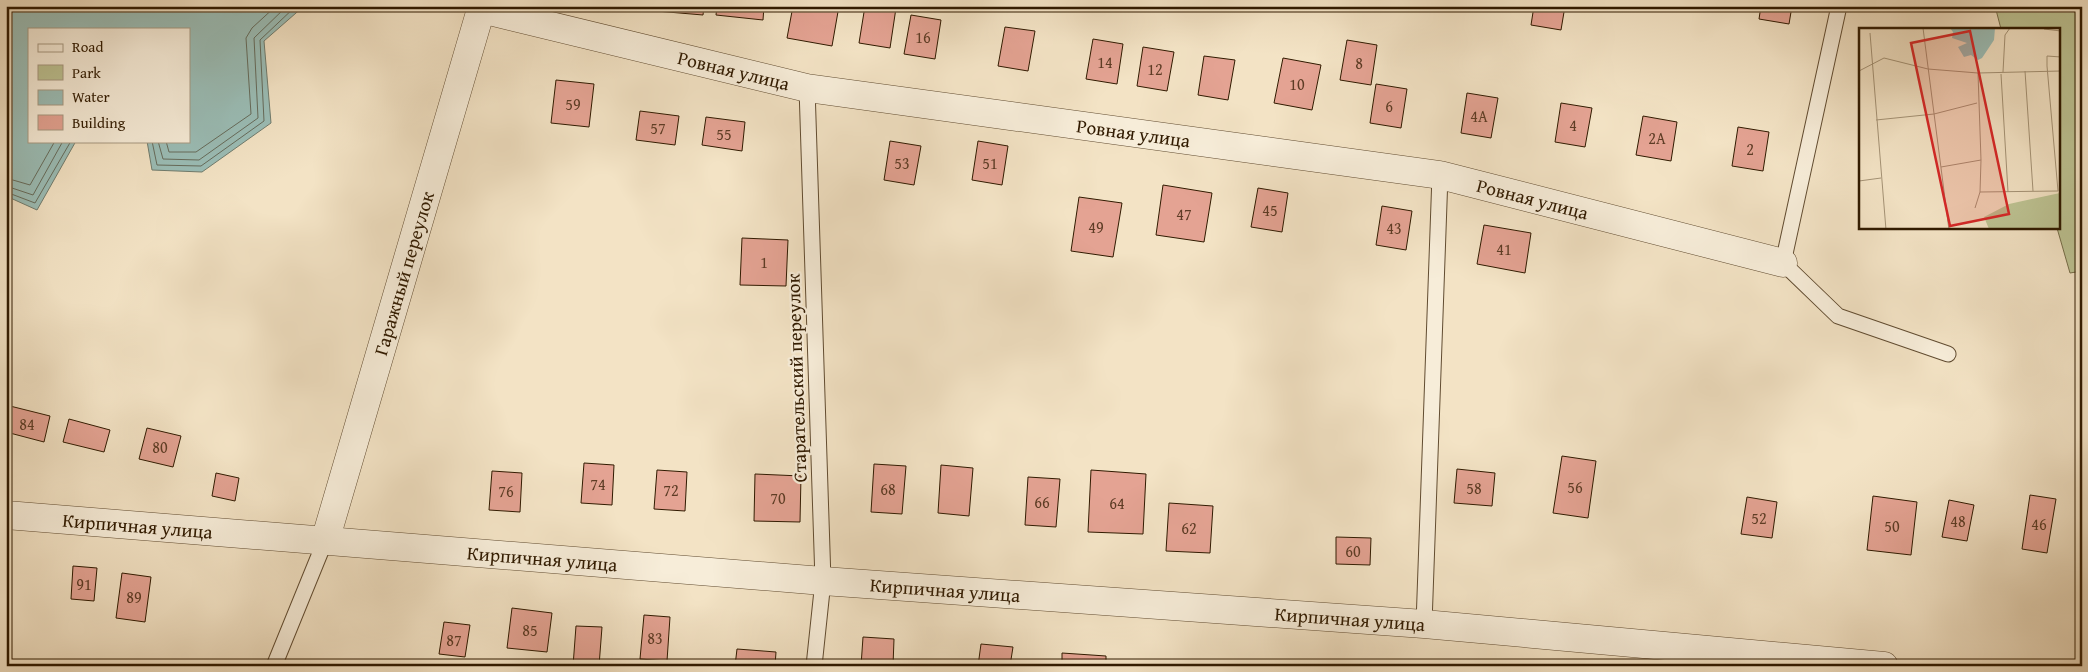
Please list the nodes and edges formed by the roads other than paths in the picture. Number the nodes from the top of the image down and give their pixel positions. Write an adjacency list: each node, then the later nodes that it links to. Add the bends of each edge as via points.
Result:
1 (1839, 6): 5 (lane)
2 (482, 8): 3 (street, Ровная улица); 8 (street, Гаражный переулок)
3 (807, 88): 4 (street, Ровная улица); 9 (lane, Старательский переулок)
4 (1440, 175): 5 (street, Ровная улица); 10 (lane)
5 (1783, 263): 6 (lane, via 1838,316)
6 (1948, 354)
7 (6, 515): 8 (street, Кирпичная улица)
8 (325, 541): 9 (street, Кирпичная улица); 11 (lane)
9 (823, 581): 10 (street, Кирпичная улица); 12 (lane, Старательский переулок)
10 (1424, 624): 13 (street, Кирпичная улица)
11 (274, 666)
12 (814, 666)
13 (1884, 666)

